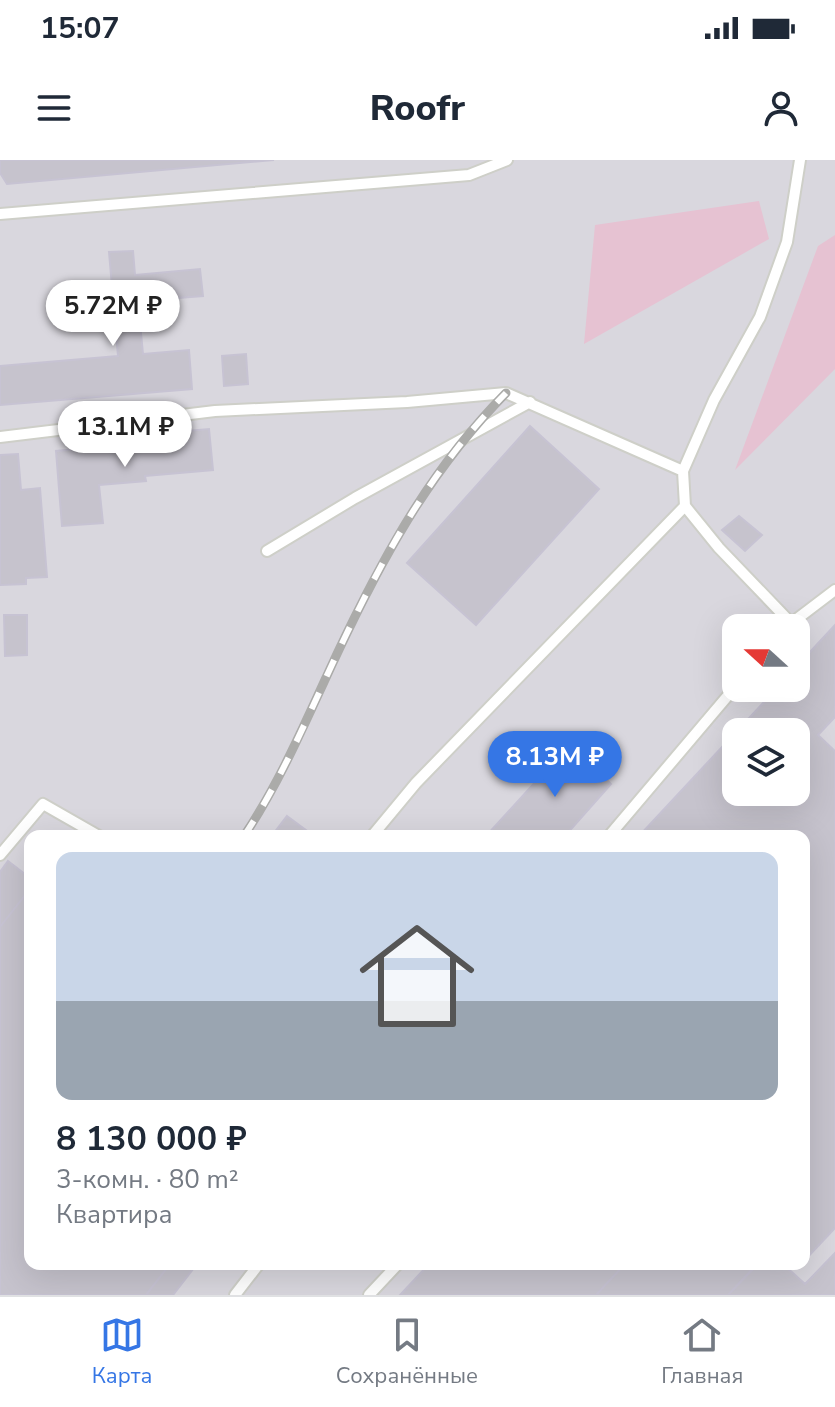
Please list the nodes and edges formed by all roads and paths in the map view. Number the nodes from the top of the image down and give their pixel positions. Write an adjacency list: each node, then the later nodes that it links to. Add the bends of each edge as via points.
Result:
1 (507, 160): 3 (lane, via 469,175)
2 (800, 160): 6 (lane, via 787,242 760,317 714,400)
3 (0, 214)
4 (530, 402): 5 (lane, via 506,393 215,411); 6 (lane); 8 (lane)
5 (0, 437)
6 (683, 471): 7 (lane)
7 (685, 506): 10 (lane); 14 (lane, via 416,783)
8 (267, 551)
9 (835, 590): 11 (lane)
10 (777, 614)
11 (802, 614)
12 (722, 702): 15 (lane)
13 (88, 830): 16 (lane, via 43,804)
14 (377, 830)
15 (614, 830)
16 (0, 855)
17 (254, 1270): 19 (lane)
18 (392, 1270): 20 (lane)
19 (235, 1295)
20 (369, 1295)

